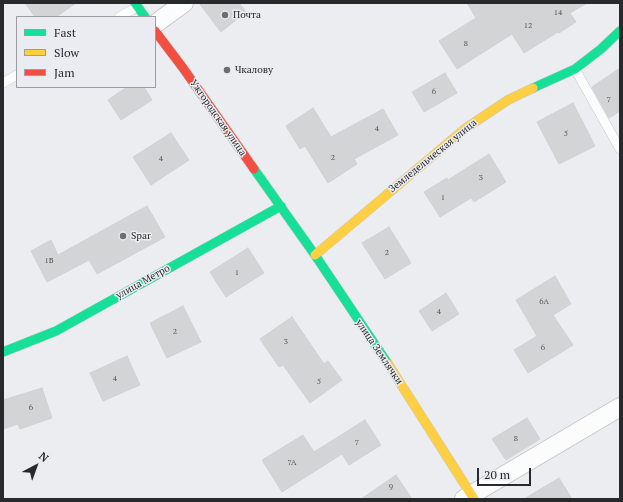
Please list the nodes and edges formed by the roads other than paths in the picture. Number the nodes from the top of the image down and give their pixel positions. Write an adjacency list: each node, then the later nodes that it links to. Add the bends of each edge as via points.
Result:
1 (184, 3): 5 (street)
2 (136, 5): 3 (lane); 4 (street)
3 (120, 16)
4 (144, 16)
5 (156, 23)
6 (156, 32): 12 (street, Ужгородская улица)
7 (620, 32): 8 (street, Земледельческая улица)
8 (575, 69): 11 (lane); 13 (street, Земледельческая улица, via 508,100 466,128)
9 (16, 76): 10 (lane)
10 (3, 83)
11 (620, 149)
12 (281, 206): 13 (street, улица Землячки); 14 (street, улица Метро, via 56,331)
13 (315, 255): 16 (street, улица Землячки, via 395,375)
14 (3, 352)
15 (620, 407): 16 (street)
16 (470, 497)

